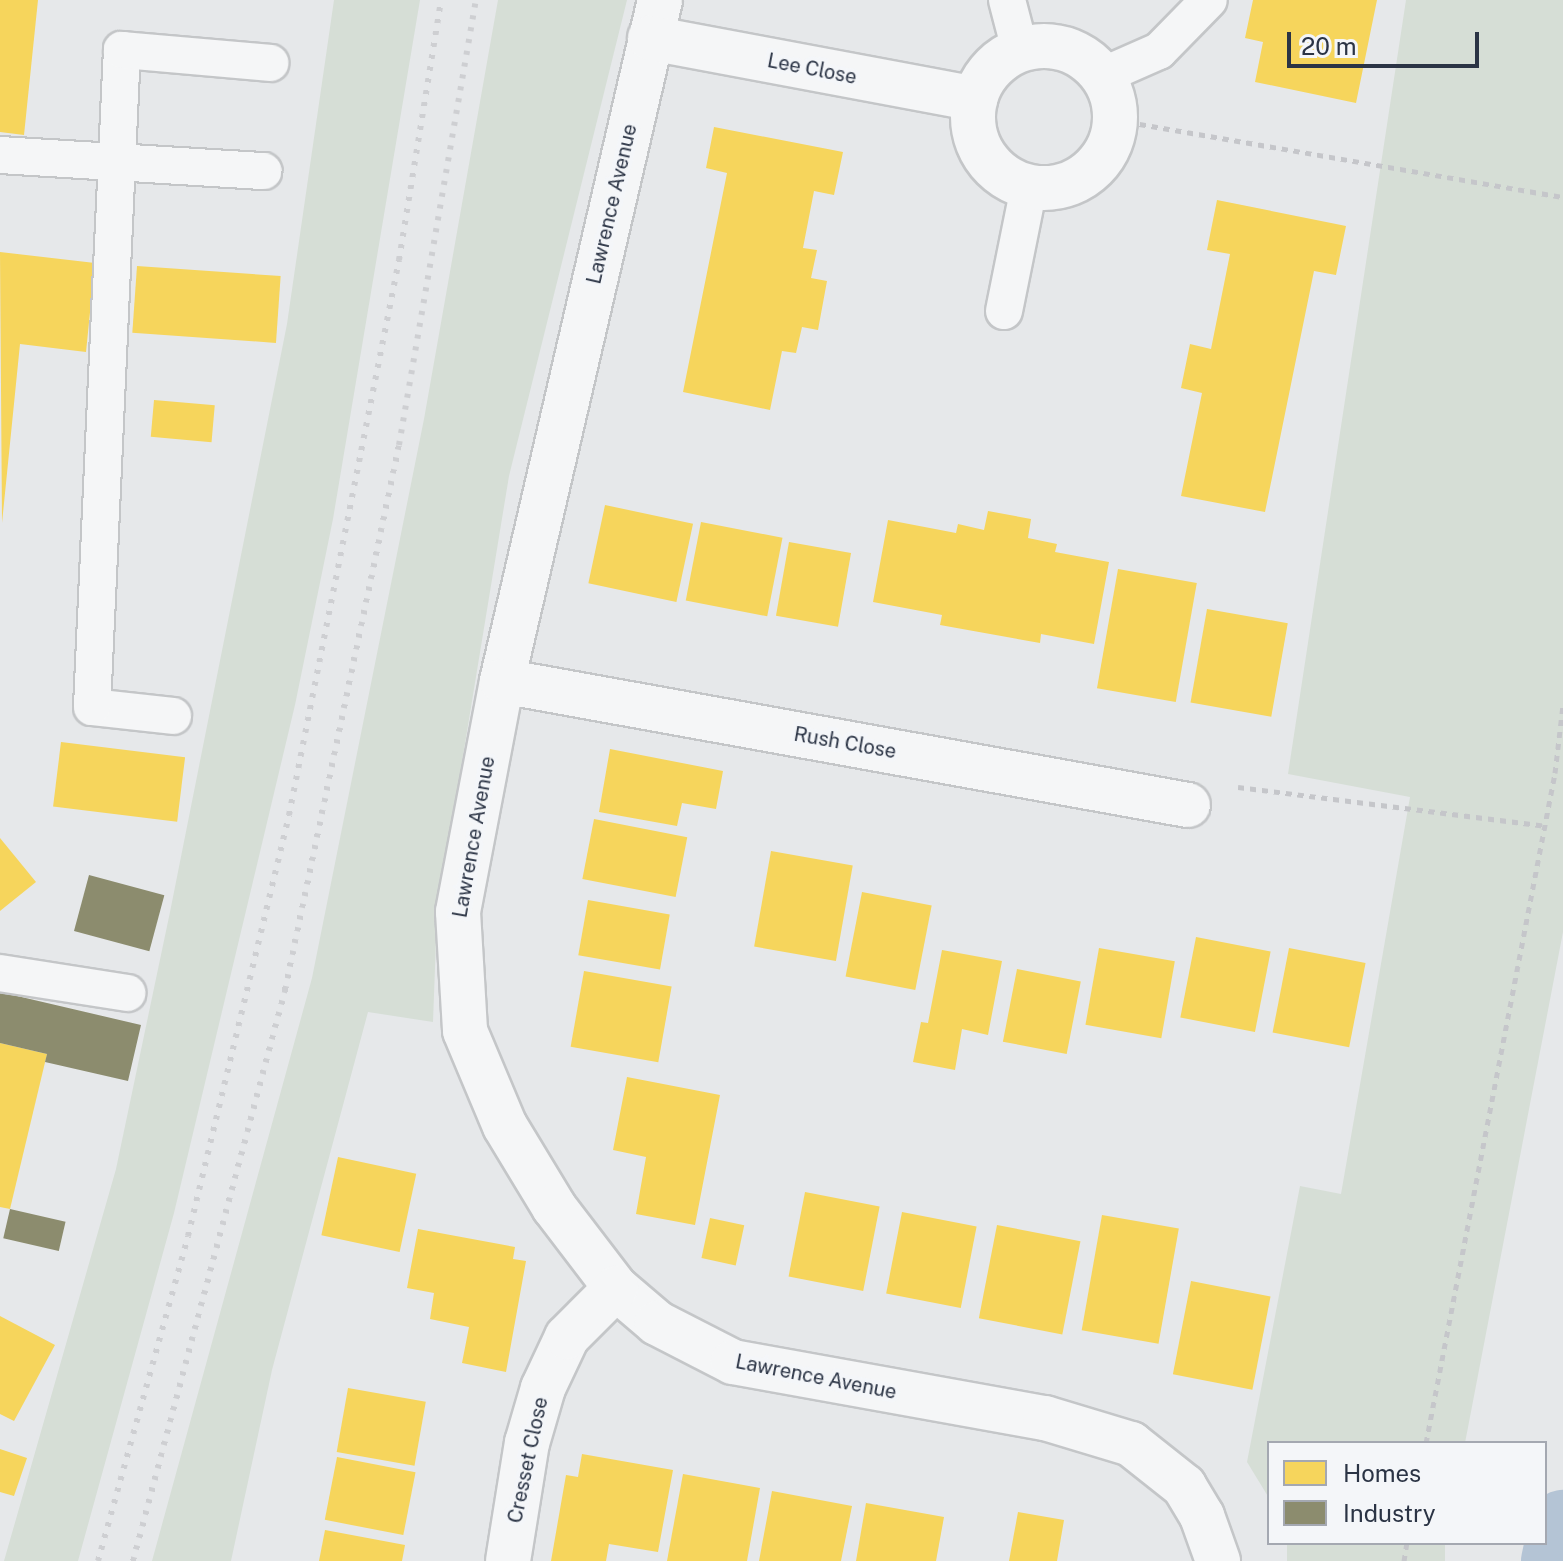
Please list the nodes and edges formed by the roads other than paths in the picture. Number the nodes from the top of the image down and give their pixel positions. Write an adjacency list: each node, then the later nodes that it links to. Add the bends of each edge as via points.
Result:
1 (1007, 0): 4 (lane)
2 (1209, 0): 6 (lane, via 1159,51)
3 (655, 19): 7 (street, Lee Close); 13 (street, Lawrence Avenue)
4 (1020, 50): 6 (street, via 1066,49); 7 (street, via 1000,61)
5 (270, 63): 9 (lane, via 122,50)
6 (1102, 76): 11 (street, via 1113,97 1115,120 1107,149 1087,173 1060,186)
7 (975, 99): 11 (street, via 978,144 990,164)
8 (0, 155): 9 (lane)
9 (116, 164): 10 (lane); 14 (lane, via 92,707)
10 (264, 171)
11 (1029, 187): 12 (lane)
12 (1004, 311)
13 (502, 681): 15 (street, Rush Close); 18 (street, Lawrence Avenue, via 458,912 465,1031 505,1126 554,1207)
14 (173, 716)
15 (1188, 805)
16 (0, 973): 17 (lane)
17 (127, 993)
18 (616, 1288): 19 (street, Cresset Close, via 567,1337 543,1388 527,1443); 20 (street, Lawrence Avenue, via 657,1323 733,1362 1045,1418 1131,1444 1184,1486 1209,1530)
19 (508, 1561)
20 (1218, 1561)

